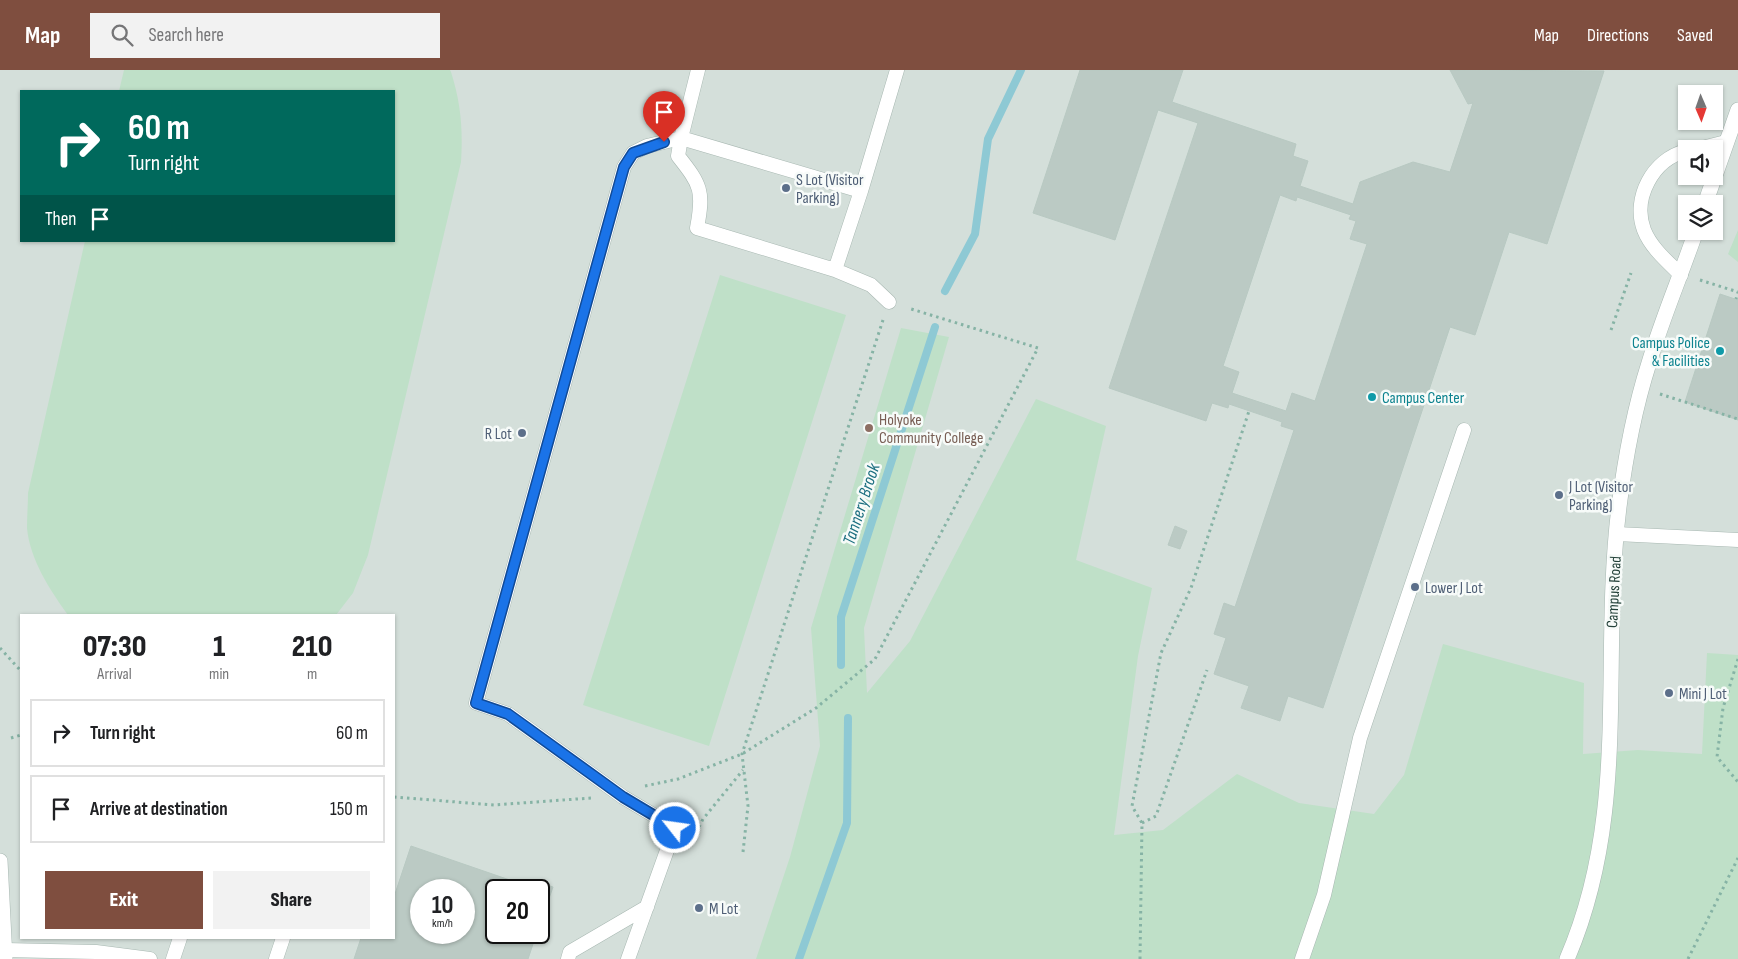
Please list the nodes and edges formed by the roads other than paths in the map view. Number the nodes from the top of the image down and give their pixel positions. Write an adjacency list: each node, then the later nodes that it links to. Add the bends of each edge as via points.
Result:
1 (698, 70): 4 (lane)
2 (897, 70): 8 (lane)
3 (1738, 110): 5 (street)
4 (681, 138): 8 (lane); 11 (lane, via 678,156 698,181 702,204 697,228); 18 (lane, via 647,146 633,153 624,167 476,703 508,714 623,797 675,828)
5 (1726, 142): 6 (lane); 9 (street)
6 (1723, 143)
7 (1678, 156): 12 (lane, via 1655,169 1641,200 1644,230 1658,253)
8 (861, 191): 11 (lane)
9 (1708, 195)
10 (1693, 240): 12 (street, Campus Road)
11 (835, 270): 13 (lane, via 871,285)
12 (1681, 275): 15 (street, Campus Road, via 1648,364 1628,445)
13 (889, 302)
14 (1464, 430): 27 (lane, via 1360,738 1324,895)
15 (1617, 534): 16 (lane); 28 (street, Campus Road, via 1607,803 1590,896)
16 (1738, 540)
17 (0, 861): 21 (street)
18 (646, 907): 25 (lane, via 570,952); 26 (lane)
19 (180, 939): 23 (lane)
20 (283, 939): 24 (lane)
21 (5, 954): 22 (lane, via 96,952)
22 (150, 959)
23 (173, 959)
24 (276, 959)
25 (568, 959)
26 (628, 959)
27 (1302, 959)
28 (1567, 959)

